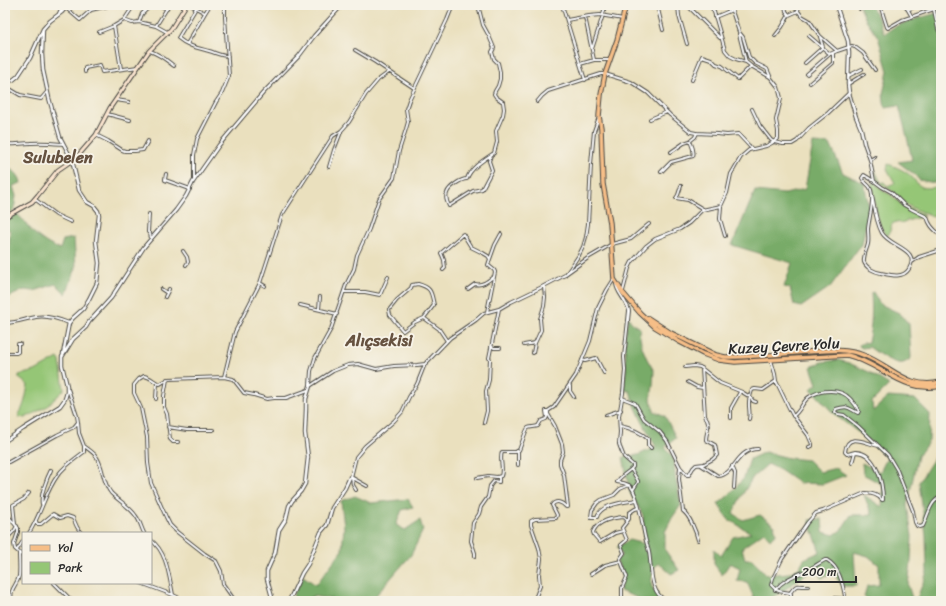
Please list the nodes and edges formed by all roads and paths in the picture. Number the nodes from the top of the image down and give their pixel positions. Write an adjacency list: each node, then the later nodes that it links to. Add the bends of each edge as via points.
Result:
1 (63, 5): 41 (street)
2 (68, 5): 32 (street)
3 (112, 5): 32 (street, via 91,10 80,20)
4 (134, 5): 48 (street)
5 (151, 5): 50 (street, via 142,14)
6 (159, 5): 34 (street)
7 (169, 5): 34 (street)
8 (186, 5): 57 (main road)
9 (191, 5): 33 (street)
10 (198, 5): 33 (street)
11 (210, 5): 40 (street)
12 (225, 5): 72 (street)
13 (342, 5): 128 (street, via 219,145)
14 (453, 5): 97 (street)
15 (478, 5): 120 (street, via 500,72 494,94 503,102 504,109 496,131 496,147)
16 (562, 5): 49 (street)
17 (605, 5): 42 (street)
18 (626, 5): 47 (main road, Kuzey Çevre Yolu)
19 (657, 5): 54 (street)
20 (678, 5): 64 (street)
21 (687, 5): 62 (street)
22 (710, 5): 45 (street)
23 (730, 5): 37 (street)
24 (785, 5): 43 (street)
25 (799, 5): 39 (street)
26 (836, 5): 66 (street)
27 (859, 5): 35 (street)
28 (880, 5): 46 (street, via 888,28 896,22)
29 (904, 5): 38 (street)
30 (917, 5): 38 (street)
31 (933, 5): 36 (street)
32 (66, 8): 41 (street)
33 (196, 8): 40 (street); 63 (street, via 178,38)
34 (167, 9): 52 (street)
35 (860, 9)
36 (934, 9): 46 (street); 58 (street)
37 (732, 10): 45 (street); 56 (street)
38 (908, 10): 46 (street)
39 (798, 11): 43 (street); 61 (street)
40 (205, 13): 63 (street)
41 (59, 14): 53 (street)
42 (603, 15): 44 (street); 47 (street); 67 (street)
43 (789, 15): 59 (street)
44 (585, 17): 49 (street); 67 (street)
45 (715, 17): 62 (street)
46 (912, 17)
47 (623, 19): 74 (main road, Kuzey Çevre Yolu)
48 (124, 20): 50 (street); 51 (street)
49 (567, 20): 77 (street)
50 (139, 22): 52 (street)
51 (114, 26): 55 (street); 81 (street)
52 (156, 26): 57 (street)
53 (43, 29): 93 (street, via 18,76); 98 (street, via 43,70)
54 (663, 30)
55 (99, 32)
56 (739, 32): 75 (street); 90 (street, via 749,57 767,69)
57 (167, 33): 69 (main road)
58 (941, 35)
59 (775, 36)
60 (809, 36): 65 (street)
61 (820, 36): 65 (street); 70 (street)
62 (721, 39): 75 (street, via 727,53)
63 (187, 44): 72 (street)
64 (687, 44)
65 (823, 47): 71 (street); 76 (street)
66 (849, 48): 70 (street); 83 (street, via 855,47 863,53); 89 (street)
67 (592, 49): 73 (street)
68 (355, 50): 85 (street)
69 (149, 51): 78 (street, via 163,56); 80 (main road)
70 (837, 51): 71 (street)
71 (832, 54): 87 (street); 94 (street, via 833,63)
72 (228, 56): 128 (street, via 229,76 197,139)
73 (594, 60): 74 (street); 77 (street)
74 (610, 60): 86 (main road, Kuzey Çevre Yolu)
75 (746, 62): 79 (street)
76 (805, 63)
77 (580, 64): 91 (street)
78 (174, 66)
79 (751, 66): 90 (street); 92 (street, via 738,79 722,66 702,56)
80 (138, 68): 81 (street); 100 (main road)
81 (120, 69): 84 (street, via 102,72 100,65 85,68)
82 (862, 69): 89 (street)
83 (875, 70)
84 (85, 72)
85 (389, 72): 97 (street); 109 (street, via 366,94)
86 (605, 74): 91 (street); 104 (street, via 631,82 648,92); 106 (main road, Kuzey Çevre Yolu)
87 (807, 74)
88 (864, 74): 95 (street)
89 (848, 76): 95 (street)
90 (771, 78): 114 (street, via 778,87 781,98 776,120 778,138)
91 (585, 80): 102 (street, via 548,91)
92 (692, 80)
93 (5, 82)
94 (810, 83)
95 (848, 84): 99 (street)
96 (5, 86): 98 (street, via 20,95 41,99)
97 (414, 88): 162 (street, via 406,109 408,122 394,178 380,199)
98 (47, 92): 117 (street)
99 (849, 93): 114 (street, via 792,144); 115 (street)
100 (116, 100): 101 (street); 105 (main road)
101 (129, 102)
102 (537, 102)
103 (752, 109): 114 (street, via 760,126)
104 (667, 112): 107 (street); 110 (street, via 687,130)
105 (107, 114): 108 (street); 111 (main road)
106 (599, 116): 144 (main road, Kuzey Çevre Yolu, via 603,184); 151 (street, via 594,130 588,224 584,247)
107 (650, 119)
108 (130, 120)
109 (342, 131): 124 (street); 155 (street, via 333,136 282,215)
110 (697, 133): 113 (street); 118 (street, via 738,134)
111 (95, 136): 112 (street, via 125,151 143,150); 123 (main road)
112 (148, 141)
113 (690, 141): 119 (street); 125 (street, via 693,156 671,162)
114 (774, 142): 118 (street)
115 (864, 143): 122 (street)
116 (5, 144): 117 (street)
117 (63, 144): 123 (street)
118 (752, 149): 133 (street, via 741,157 733,169)
119 (671, 152)
120 (491, 155): 120 (street, via 470,172 467,178 450,188 446,193 449,206 473,191 482,189 492,170 489,161)
121 (874, 157): 122 (street)
122 (870, 160): 127 (street)
123 (72, 161): 132 (main road, via 56,174); 135 (main road, via 58,170 35,199); 175 (street, via 82,195 86,202 94,206 99,215 96,241 99,275 94,290 83,308)
124 (329, 167)
125 (661, 172)
126 (166, 174): 130 (street, via 165,180)
127 (874, 181): 131 (street, via 866,175 862,179 870,186); 142 (street, via 891,192 904,205 927,216 930,225)
128 (193, 182): 130 (street)
129 (680, 186): 134 (street, via 676,198 688,200)
130 (190, 189): 143 (street, via 176,210)
131 (872, 195): 148 (street, via 882,233 908,252); 148 (street, via 865,263 877,273 899,276 905,274)
132 (36, 200): 135 (main road); 138 (street, via 56,215)
133 (721, 206): 134 (street); 141 (street, via 720,219)
134 (703, 209): 164 (street, via 680,229 655,239 646,246 629,268)
135 (17, 212): 137 (main road)
136 (149, 214): 143 (street, via 148,232)
137 (5, 218)
138 (71, 222)
139 (649, 224): 144 (street, via 631,239)
140 (501, 234): 147 (street)
141 (725, 236)
142 (941, 236)
143 (151, 238): 184 (street, via 111,298 73,339)
144 (612, 244): 151 (street); 154 (main road, Kuzey Çevre Yolu)
145 (941, 250): 148 (street)
146 (183, 251): 149 (street, via 187,257)
147 (490, 258): 150 (street, via 472,247 462,234 442,253); 153 (street, via 488,265 494,271)
148 (912, 262)
149 (186, 265)
150 (443, 270)
151 (565, 275): 158 (street)
152 (388, 277): 162 (street, via 380,295)
153 (493, 277): 161 (street); 171 (street)
154 (614, 279): 156 (main road, Kuzey Çevre Yolu); 185 (street, via 598,308 590,341)
155 (260, 283): 157 (street); 191 (street, via 235,332)
156 (616, 283): 164 (main road, Kuzey Çevre Yolu); 205 (street, via 629,311)
157 (265, 286)
158 (544, 287): 170 (street); 177 (street, via 541,330)
159 (161, 289): 163 (street)
160 (169, 289): 163 (street)
161 (468, 289)
162 (344, 292): 172 (street)
163 (167, 293): 165 (street)
164 (623, 293): 168 (main road, Kuzey Çevre Yolu)
165 (165, 297)
166 (320, 297): 169 (street)
167 (300, 305): 169 (street)
168 (636, 308): 186 (main road, Kuzey Çevre Yolu, via 648,321 678,342 712,358 727,362); 195 (main road, Kuzey Çevre Yolu, via 665,329 716,355 736,357 846,351 864,355 911,381)
169 (319, 309): 172 (street)
170 (499, 309): 171 (street); 180 (street)
171 (487, 312): 176 (street)
172 (337, 314): 200 (street, via 315,358)
173 (424, 318): 173 (street, via 403,331 389,310 412,285 418,284 430,290 434,305); 176 (street, via 439,329)
174 (5, 323): 175 (street, via 45,316)
175 (69, 323): 184 (street)
176 (447, 341): 187 (street)
177 (536, 343): 179 (street); 182 (street)
178 (20, 344): 183 (street, via 18,352)
179 (524, 345)
180 (491, 346): 181 (street); 215 (street)
181 (500, 348)
182 (533, 353)
183 (5, 354)
184 (62, 357): 198 (street)
185 (582, 360): 190 (street, via 596,358); 197 (street)
186 (771, 360): 193 (street); 199 (main road, Kuzey Çevre Yolu, via 855,356 910,385 922,388)
187 (425, 364): 200 (street, via 376,369 358,364 348,365 333,371); 236 (street, via 402,412 356,457)
188 (685, 368): 189 (street)
189 (702, 368): 201 (street); 202 (street, via 720,383)
190 (604, 373)
191 (224, 377): 192 (street); 200 (street, via 233,379 244,393 267,399 286,398)
192 (167, 380): 196 (street, via 161,384); 217 (street, via 164,407)
193 (776, 381): 203 (street, via 763,390 752,390); 211 (street)
194 (688, 382): 201 (street)
195 (941, 382)
196 (156, 383): 206 (street); 277 (street, via 152,378 144,376 135,382 133,387 141,408 147,437 151,483 170,525 216,562 221,571 223,584)
197 (570, 385): 204 (street); 209 (street)
198 (67, 386): 214 (street); 219 (street, via 65,399 60,406)
199 (941, 386)
200 (309, 388): 278 (street, via 306,399 305,433 308,457 305,484 289,506 267,571)
201 (703, 388): 231 (street, via 705,416 709,424 706,440 715,445 717,455)
202 (740, 392): 203 (street); 212 (street, via 732,408)
203 (750, 397): 207 (street); 213 (street)
204 (574, 398)
205 (622, 398): 208 (street); 233 (street, via 635,403 644,418 660,432)
206 (156, 399)
207 (756, 402)
208 (620, 410): 210 (street); 216 (street)
209 (548, 411): 226 (street, via 546,418 538,426 527,428 519,450); 280 (street, via 562,444 560,464 568,507 560,502 554,503 552,506 557,518 531,521 541,559 540,586)
210 (606, 415)
211 (793, 416): 222 (street, via 808,397 822,392 842,393 859,411 858,413 844,406 835,412 844,415); 223 (street, via 808,435 812,444)
212 (731, 418)
213 (749, 419)
214 (78, 422): 221 (street); 229 (street, via 74,427)
215 (484, 423)
216 (620, 426): 224 (street, via 642,434 648,439); 234 (street, via 620,447 624,457 633,464)
217 (168, 427): 218 (street); 220 (street, via 171,441)
218 (213, 430)
219 (5, 441)
220 (178, 442)
221 (84, 446): 247 (street, via 84,452 53,481); 256 (street, via 95,454 111,492 135,515)
222 (879, 446): 227 (street, via 863,440 852,441 845,451 846,454); 245 (street, via 897,470 917,526 923,526 934,500)
223 (809, 447)
224 (651, 448)
225 (758, 449): 232 (street, via 747,451)
226 (516, 451): 230 (street); 237 (street, via 502,452 502,472)
227 (855, 452): 228 (street); 269 (street, via 866,455 876,467 883,500 871,493 865,493 816,513 782,559 771,585)
228 (852, 463)
229 (5, 464)
230 (518, 465)
231 (700, 465): 232 (street, via 718,476 726,474); 233 (street, via 695,466 689,475)
232 (732, 466): 241 (street, via 735,473)
233 (680, 467): 258 (street, via 683,511)
234 (631, 469): 240 (street, via 617,481); 243 (street, via 638,480)
235 (51, 470): 247 (street, via 46,481)
236 (351, 477): 239 (street); 242 (street); 279 (street, via 348,478 345,488 332,508)
237 (499, 477): 238 (street); 263 (street, via 499,482 494,481 491,484 488,497 474,522 471,541)
238 (477, 478)
239 (367, 486)
240 (629, 486): 243 (street); 246 (street, via 597,503 590,517 597,517 600,511 610,505)
241 (734, 488)
242 (356, 490)
243 (633, 490): 246 (street)
244 (29, 493): 252 (street, via 13,505)
245 (941, 497)
246 (637, 500): 248 (street)
247 (42, 504): 250 (street)
248 (639, 508): 251 (street, via 629,513); 282 (street, via 654,585 662,599)
249 (5, 516): 252 (street, via 8,516)
250 (36, 521): 254 (street); 255 (street, via 37,524 41,524 53,514 60,518 69,516)
251 (628, 521): 253 (street, via 622,528); 253 (street, via 624,517 613,518 599,524 593,532 600,542 614,533)
252 (16, 526): 257 (street); 261 (street, via 18,532 14,547)
253 (623, 531): 264 (street, via 627,540 621,545 624,553)
254 (30, 532)
255 (81, 532)
256 (144, 532)
257 (5, 540)
258 (698, 540)
259 (152, 541): 271 (street, via 164,557)
260 (22, 542): 261 (street)
261 (17, 550): 262 (street)
262 (20, 553): 274 (street, via 19,577 12,590)
263 (475, 556)
264 (621, 561): 265 (street, via 605,565); 281 (street, via 627,577 622,588)
265 (591, 574)
266 (55, 584): 275 (street)
267 (144, 584): 271 (street)
268 (808, 586): 270 (street, via 796,586)
269 (775, 590): 270 (street); 273 (street, via 793,576 827,560 840,575)
270 (790, 593): 283 (street)
271 (173, 595): 276 (street)
272 (826, 600): 273 (street)
273 (846, 600)
274 (12, 601)
275 (72, 601)
276 (186, 601)
277 (235, 601)
278 (273, 601)
279 (289, 601)
280 (534, 601)
281 (622, 601)
282 (667, 601)
283 (790, 601)

